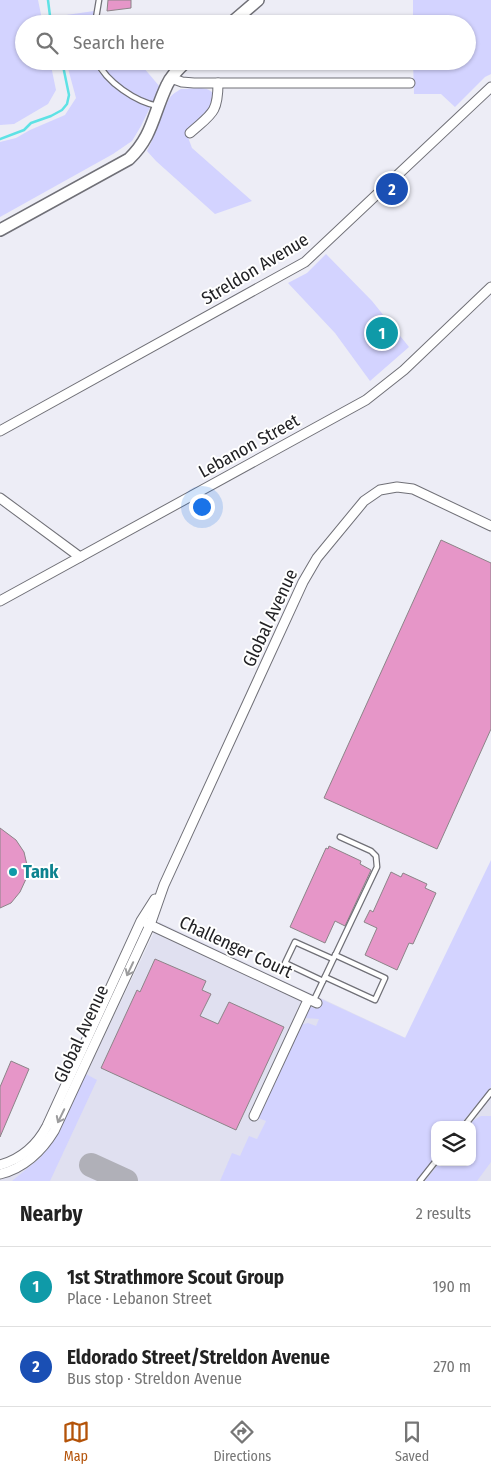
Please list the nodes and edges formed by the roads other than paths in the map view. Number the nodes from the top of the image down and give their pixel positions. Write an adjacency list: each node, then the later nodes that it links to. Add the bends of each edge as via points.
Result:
1 (100, 0): 3 (lane)
2 (258, 0): 4 (main road)
3 (97, 15)
4 (240, 15)
5 (102, 70): 11 (lane, via 142,101)
6 (179, 70): 7 (main road)
7 (171, 78): 8 (street, via 187,83); 11 (main road)
8 (218, 83): 9 (street); 12 (street, via 215,108)
9 (410, 83)
10 (491, 87): 15 (street, Streldon Avenue, via 305,262)
11 (159, 106): 13 (main road, via 142,146 129,159)
12 (190, 133)
13 (0, 230)
14 (491, 287): 18 (street, Lebanon Street, via 404,370 366,400)
15 (0, 431)
16 (0, 498): 18 (street)
17 (491, 526): 21 (street, Global Avenue, via 412,490 397,487 380,490 364,501 317,558 303,582)
18 (80, 557): 19 (street, Lebanon Street)
19 (0, 601)
20 (340, 837): 22 (lane, via 371,851 376,856 377,867)
21 (146, 923): 24 (street, Challenger Court); 28 (street, Global Avenue, via 47,1126 29,1150); 30 (street, Global Avenue, one-way to 30, via 50,1138 24,1164)
22 (334, 957): 23 (lane); 23 (lane, via 295,942 285,963); 23 (lane, via 385,978 375,1000)
23 (324, 979): 24 (lane)
24 (313, 1002): 26 (street)
25 (491, 1092): 27 (lane)
26 (254, 1116)
27 (468, 1121)
28 (0, 1165)
29 (432, 1166): 31 (lane)
30 (0, 1174)
31 (420, 1181)

